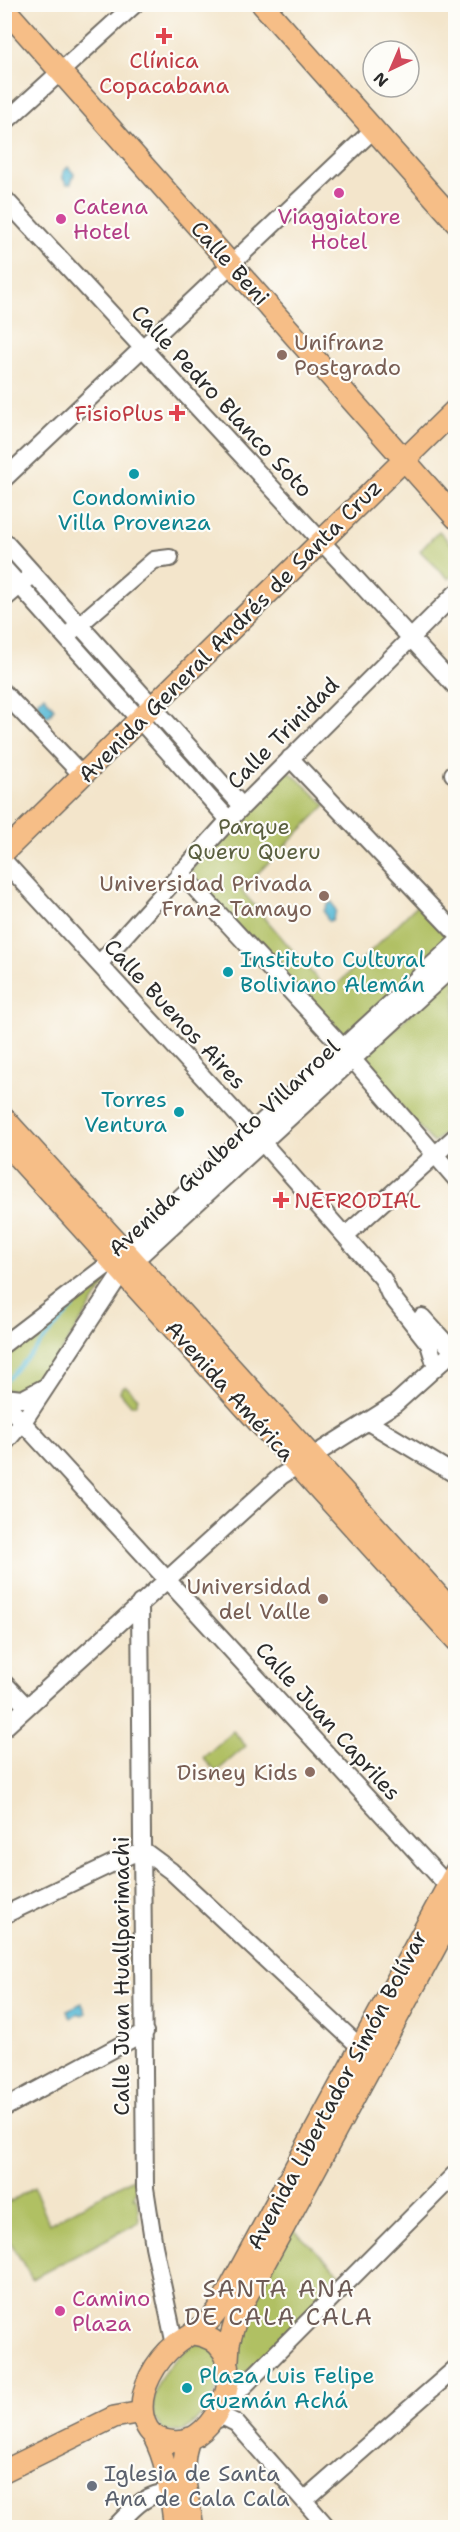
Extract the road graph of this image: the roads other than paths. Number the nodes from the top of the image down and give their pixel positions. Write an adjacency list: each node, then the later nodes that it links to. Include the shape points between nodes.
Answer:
1 (135, 4): 4 (street)
2 (262, 4): 6 (main road)
3 (4, 8): 4 (main road, Calle Beni)
4 (61, 72): 5 (street); 9 (main road, Calle Beni)
5 (4, 123)
6 (373, 130): 8 (main road); 9 (street)
7 (4, 198): 10 (street, Calle Pedro Blanco Soto)
8 (456, 222)
9 (231, 264): 10 (street); 12 (main road, Calle Beni)
10 (142, 349): 13 (street); 16 (street, Calle Pedro Blanco Soto)
11 (456, 409): 12 (main road, Avenida General Andrés de Santa Cruz)
12 (404, 459): 14 (main road, Calle Beni); 16 (main road, Avenida General Andrés de Santa Cruz)
13 (4, 479)
14 (456, 518)
15 (4, 541): 19 (street)
16 (321, 542): 25 (street, Calle Pedro Blanco Soto); 28 (main road, Avenida General Andrés de Santa Cruz)
17 (170, 558): 23 (street, via 154,560)
18 (4, 567): 20 (street)
19 (33, 574): 20 (street); 23 (street)
20 (20, 586): 22 (street); 24 (street)
21 (456, 593): 25 (street, Calle Trinidad)
22 (4, 599)
23 (79, 625): 24 (street); 28 (street)
24 (66, 637): 28 (street)
25 (410, 639): 26 (street, Calle Pedro Blanco Soto); 29 (street, Calle Trinidad)
26 (456, 687)
27 (4, 693): 30 (street)
28 (145, 713): 30 (main road, Avenida General Andrés de Santa Cruz); 31 (street); 32 (street)
29 (290, 758): 31 (street, Calle Trinidad); 36 (street)
30 (83, 776): 33 (main road, Avenida General Andrés de Santa Cruz)
31 (242, 806): 32 (street, Calle Trinidad)
32 (229, 820): 35 (street, Calle Trinidad)
33 (4, 852)
34 (4, 861): 38 (street, Calle Buenos Aires)
35 (180, 872): 38 (street, Calle Trinidad); 40 (street)
36 (456, 933)
37 (456, 943): 40 (street, Avenida Gualberto Villarroel)
38 (99, 964): 43 (street, Calle Buenos Aires)
39 (456, 964): 40 (street, Avenida Gualberto Villarroel)
40 (346, 1055): 43 (street, Avenida Gualberto Villarroel); 45 (street)
41 (4, 1118): 48 (main road, Avenida América)
42 (456, 1136): 45 (street)
43 (258, 1137): 47 (street, Calle Buenos Aires); 48 (street, Avenida Gualberto Villarroel)
44 (4, 1142): 48 (main road, Avenida América)
45 (434, 1155): 46 (street); 47 (street)
46 (456, 1179)
47 (345, 1236): 49 (street, Calle Buenos Aires)
48 (123, 1261): 50 (street, Avenida Gualberto Villarroel); 53 (street, Avenida Gualberto Villarroel); 59 (main road, Avenida América)
49 (383, 1279): 51 (street, Calle Buenos Aires, via 393,1283); 52 (street, Calle Buenos Aires, via 388,1293 429,1344)
50 (4, 1344)
51 (454, 1350): 52 (street)
52 (436, 1367): 57 (street)
53 (47, 1385): 54 (street, via 22,1399); 56 (street, Avenida Gualberto Villarroel)
54 (4, 1397)
55 (4, 1402): 56 (street, Calle Juan Capriles)
56 (23, 1422): 58 (street, Avenida Gualberto Villarroel); 61 (street, Calle Juan Capriles)
57 (368, 1422): 59 (street); 60 (street)
58 (4, 1444)
59 (305, 1461): 61 (street, via 281,1476); 63 (main road, Avenida América); 64 (main road, Avenida América)
60 (456, 1475)
61 (167, 1578): 62 (street); 69 (street, Calle Juan Capriles)
62 (140, 1603): 66 (street); 68 (street, Calle Juan Huallparimachi)
63 (456, 1615)
64 (456, 1640)
65 (4, 1683): 66 (street)
66 (27, 1707): 67 (street)
67 (4, 1728)
68 (144, 1851): 71 (street); 72 (street, Calle Juan Huallparimachi); 73 (street, via 171,1871)
69 (451, 1878): 73 (main road, Avenida Libertador Simón Bolívar)
70 (456, 1909): 78 (main road, Avenida Libertador Simón Bolívar, via 238,2312)
71 (4, 1915)
72 (145, 2032): 74 (street); 77 (street, Calle Juan Huallparimachi, via 145,2188)
73 (360, 2047): 76 (main road, Avenida Libertador Simón Bolívar, via 218,2310)
74 (4, 2108)
75 (456, 2173): 81 (street)
76 (194, 2334): 77 (main road); 78 (main road, via 214,2341)
77 (175, 2345): 80 (main road, via 147,2383)
78 (228, 2359): 81 (main road, via 228,2384)
79 (456, 2368): 86 (street)
80 (142, 2412): 82 (main road); 84 (main road, via 114,2417)
81 (211, 2420): 83 (main road); 86 (street, via 224,2417 236,2423)
82 (153, 2435): 83 (main road, via 172,2442); 85 (main road, via 163,2454)
83 (190, 2438): 89 (main road, via 185,2472)
84 (4, 2471)
85 (170, 2492): 87 (street, via 143,2498); 88 (main road)
86 (305, 2500): 90 (street)
87 (114, 2528)
88 (176, 2528)
89 (193, 2528)
90 (328, 2528)

